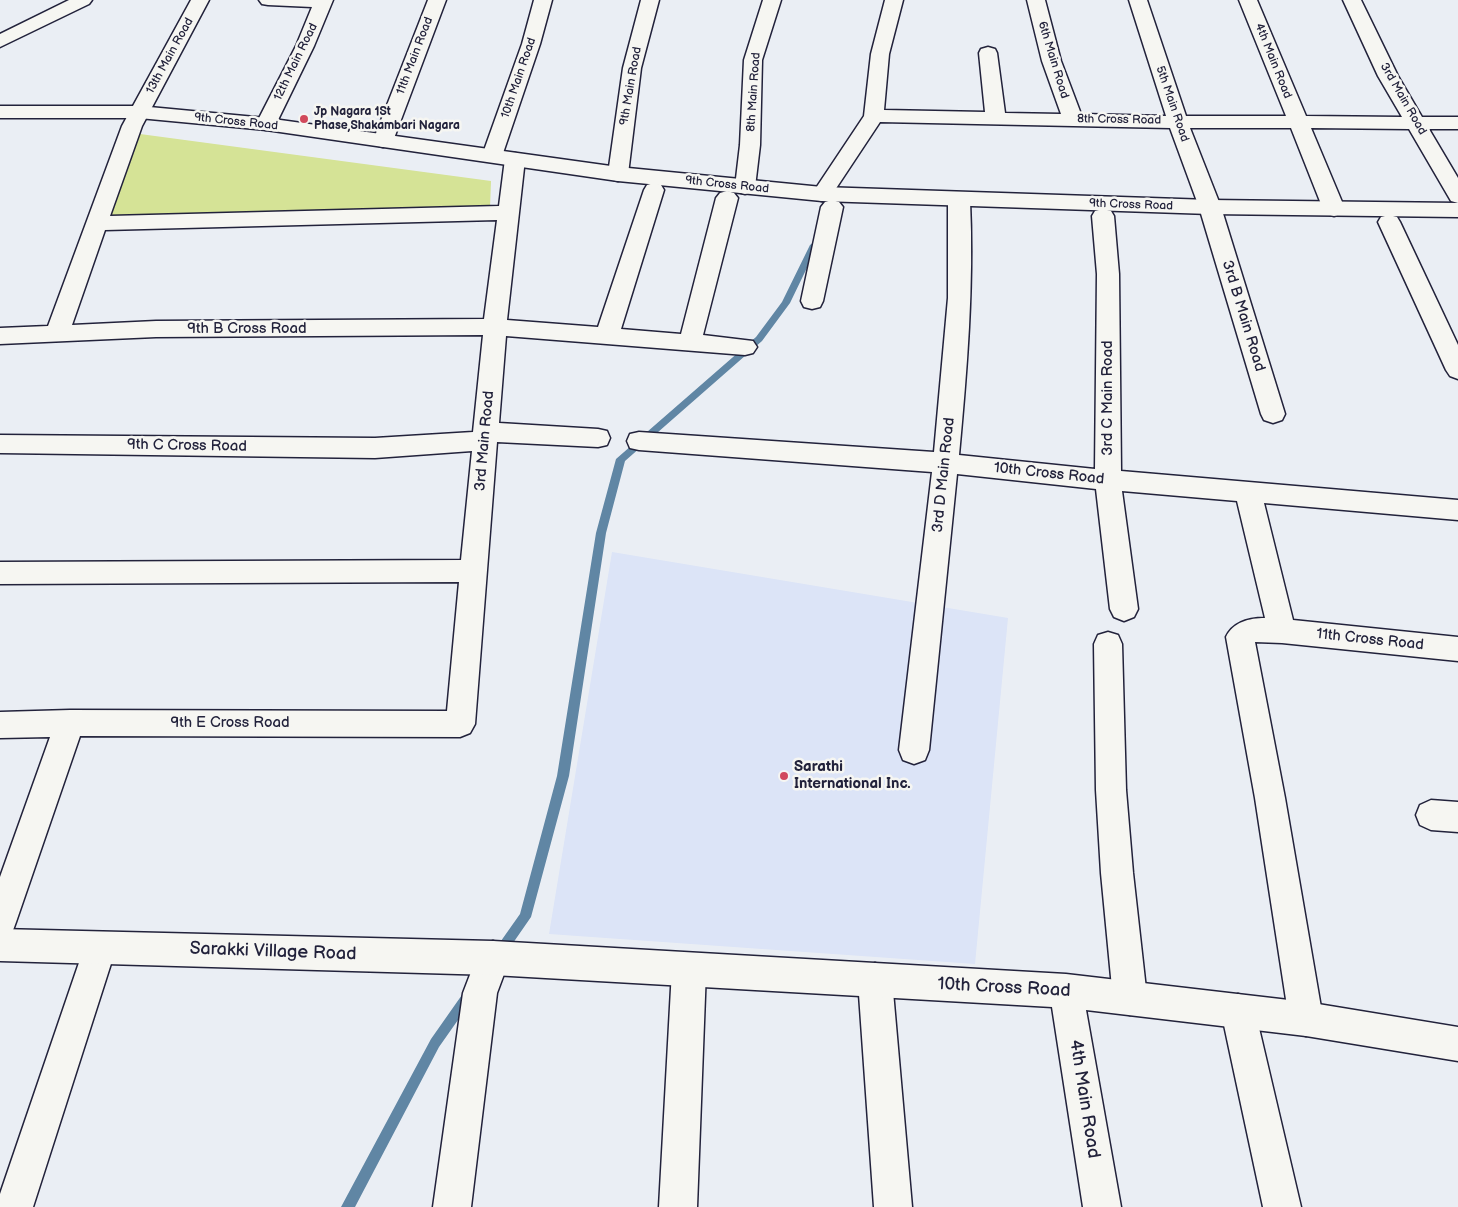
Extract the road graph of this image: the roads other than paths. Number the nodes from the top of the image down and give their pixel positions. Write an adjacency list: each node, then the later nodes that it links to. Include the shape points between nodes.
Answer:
1 (83, 0): 14 (street)
2 (200, 0): 19 (street, 13th Main Road)
3 (268, 0): 13 (street)
4 (437, 0): 27 (street, 11th Main Road)
5 (543, 0): 28 (street, 10th Main Road)
6 (650, 0): 29 (street, 9th Main Road, via 632,68)
7 (772, 0): 31 (street, 8th Main Road, via 753,60 750,145)
8 (894, 0): 17 (street, via 880,54)
9 (1036, 0): 20 (street, 6th Main Road, via 1056,78)
10 (1138, 0): 21 (street, 5th Main Road)
11 (1248, 0): 22 (street, 4th Main Road)
12 (1352, 0): 23 (street, 3rd Main Road, via 1388,76)
13 (323, 1): 26 (street, 12th Main Road, via 305,46)
14 (0, 41)
15 (988, 53): 18 (street)
16 (0, 112): 19 (street, 9th Cross Road)
17 (874, 116): 18 (street, 8th Cross Road); 33 (street)
18 (996, 118): 20 (street, 8th Cross Road)
19 (136, 119): 25 (street, 9th Cross Road); 26 (street, 9th Cross Road); 28 (street, 9th Cross Road, via 259,137); 41 (street, 13th Main Road)
20 (1073, 120): 21 (street, 8th Cross Road)
21 (1178, 122): 22 (street, 8th Cross Road); 38 (street, 5th Main Road)
22 (1298, 123): 23 (street, 8th Cross Road); 35 (street, 4th Main Road)
23 (1417, 123): 24 (street, 8th Cross Road); 32 (street, 3rd Main Road)
24 (1458, 123)
25 (0, 124)
26 (266, 124): 27 (street, 9th Cross Road)
27 (383, 141): 28 (street, 9th Cross Road)
28 (507, 163): 29 (street, 9th Cross Road); 30 (street, 9th Cross Road); 37 (street, 3rd Main Road)
29 (618, 174): 31 (street, 9th Cross Road)
30 (654, 190): 31 (street, 9th Cross Road); 47 (street)
31 (736, 192): 33 (street, 9th Cross Road); 48 (street, 8th Main Road)
32 (1458, 196)
33 (827, 201): 34 (street, 9th Cross Road); 43 (street)
34 (959, 206): 38 (street, 9th Cross Road); 39 (street, 9th Cross Road); 56 (street, 3rd D Main Road, via 957,324)
35 (1334, 208): 36 (street, 9th Cross Road); 38 (street, 9th Cross Road)
36 (1458, 210)
37 (509, 213): 41 (street); 44 (street, 3rd Main Road)
38 (1211, 213): 39 (street, 9th Cross Road); 40 (street, 9th Cross Road); 51 (street, 3rd B Main Road)
39 (1103, 216): 57 (street, 3rd C Main Road, via 1108,274)
40 (1388, 222): 42 (street, 9th Cross Road); 50 (street)
41 (98, 223): 45 (street, 13th Main Road)
42 (1458, 224)
43 (812, 301)
44 (495, 327): 45 (street, 9th B Cross Road, via 156,329); 47 (street, 9th B Cross Road); 52 (street, 3rd Main Road)
45 (57, 334): 46 (street, 9th B Cross Road)
46 (0, 336)
47 (607, 336): 48 (street, 9th B Cross Road)
48 (690, 342): 49 (street, 9th B Cross Road)
49 (745, 347)
50 (1458, 370)
51 (1273, 414)
52 (486, 437): 53 (street, 9th C Cross Road); 55 (street, 9th C Cross Road, via 375,448); 60 (street, 3rd Main Road)
53 (598, 438)
54 (639, 441): 56 (street, 10th Cross Road)
55 (0, 444)
56 (946, 463): 57 (street, 10th Cross Road); 69 (street, 3rd D Main Road)
57 (1108, 480): 58 (street, 10th Cross Road); 62 (street, 3rd C Main Road)
58 (1248, 492): 59 (street, 10th Cross Road); 63 (street)
59 (1458, 510)
60 (474, 571): 61 (street); 67 (street, 3rd Main Road)
61 (0, 573)
62 (1124, 609)
63 (1282, 631): 65 (street, 11th Cross Road); 80 (street, 11th Cross Road, via 1250,630 1240,637)
64 (1108, 644): 78 (street, via 1111,790)
65 (1458, 649)
66 (70, 723): 67 (street, 9th E Cross Road); 68 (street, 9th E Cross Road); 70 (street)
67 (460, 724)
68 (0, 725)
69 (914, 750)
70 (0, 922)
71 (0, 945): 72 (street, Sarakki Village Road)
72 (100, 948): 73 (street, Sarakki Village Road); 82 (street)
73 (493, 958): 74 (street, Sarakki Village Road); 83 (street, via 480,993)
74 (546, 962): 75 (street, 10th Cross Road)
75 (689, 970): 76 (street, 10th Cross Road); 84 (street)
76 (875, 980): 77 (street, 10th Cross Road); 85 (street)
77 (1066, 991): 78 (street, 10th Cross Road); 86 (street, 4th Main Road)
78 (1130, 998): 79 (street, 10th Cross Road)
79 (1238, 1011): 80 (street, 10th Cross Road); 87 (street)
80 (1306, 1019): 81 (street, 10th Cross Road)
81 (1458, 1044)
82 (14, 1207)
83 (452, 1207)
84 (678, 1207)
85 (893, 1207)
86 (1102, 1207)
87 (1282, 1207)

